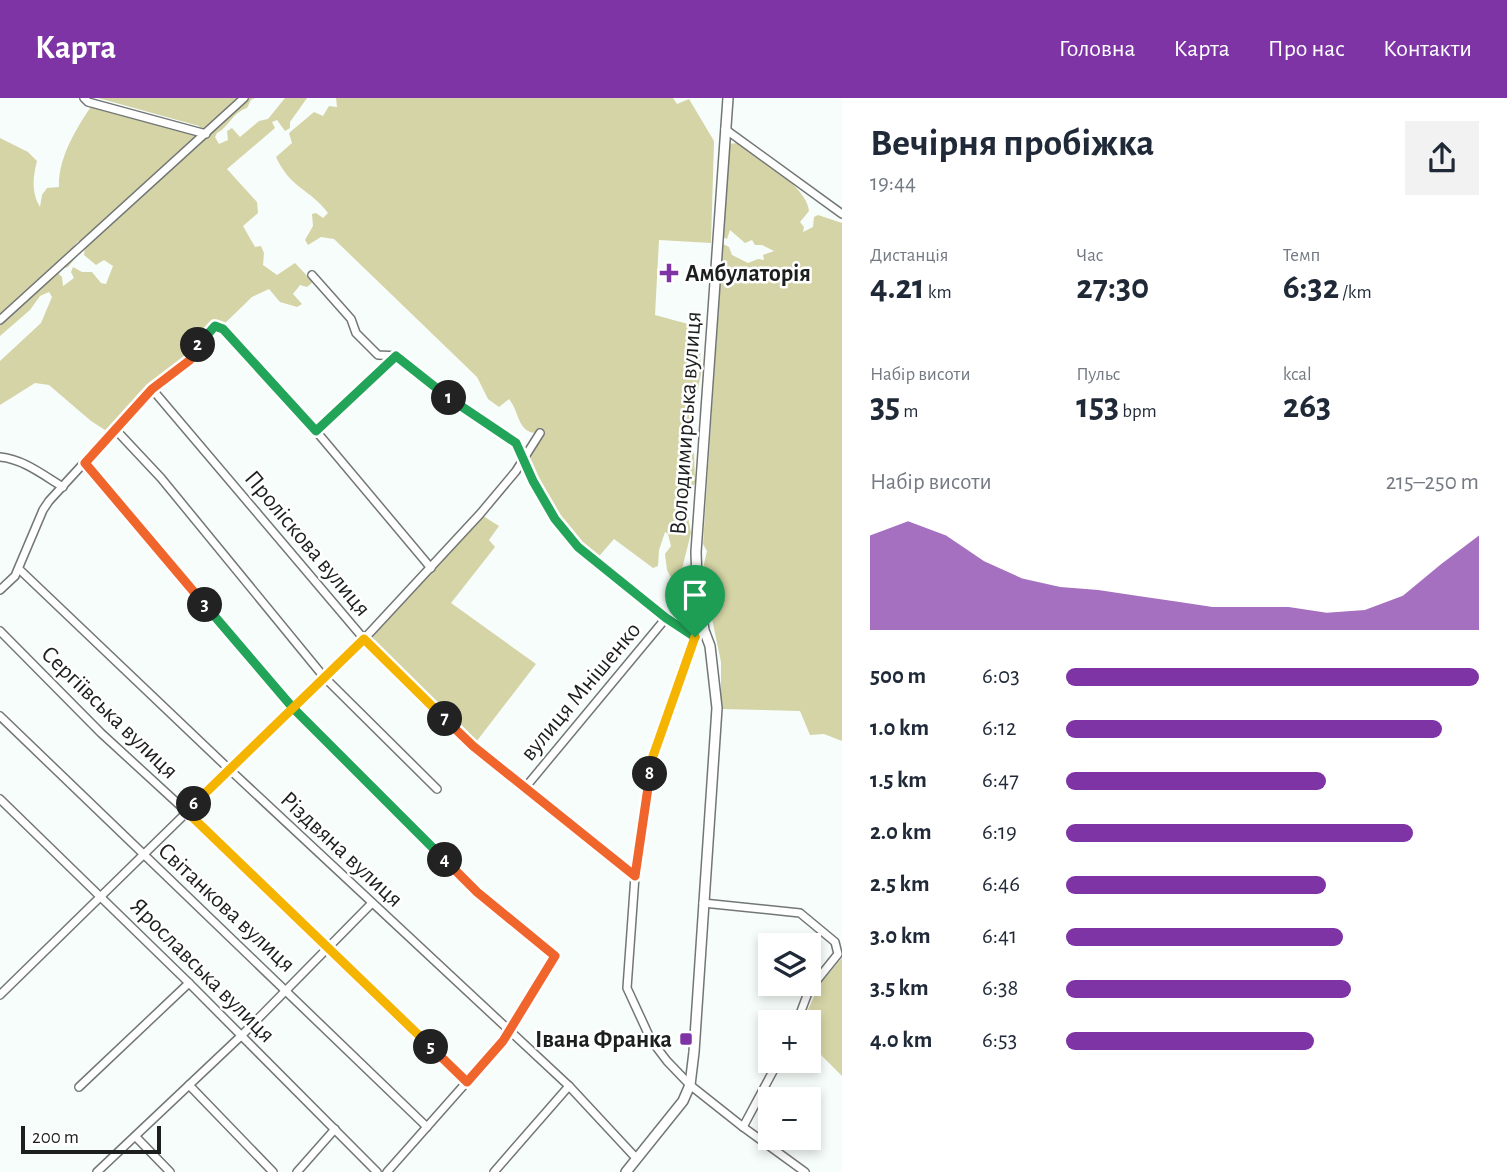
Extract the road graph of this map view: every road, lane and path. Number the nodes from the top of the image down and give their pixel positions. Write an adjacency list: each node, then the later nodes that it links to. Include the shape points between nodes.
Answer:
1 (244, 98): 5 (street)
2 (728, 98): 4 (main road, Володимирська вулиця)
3 (87, 99): 5 (street)
4 (724, 129): 6 (street); 22 (main road, Володимирська вулиця, via 696,552)
5 (206, 134): 8 (street)
6 (842, 214)
7 (312, 275): 9 (street, via 378,355)
8 (0, 320)
9 (396, 356): 12 (street); 15 (street, via 445,396 516,443)
10 (152, 389): 11 (street); 12 (street, via 190,360 215,326 223,329); 25 (street, Проліскова вулиця)
11 (116, 429): 16 (street); 26 (street)
12 (316, 431): 18 (street)
13 (540, 433): 15 (street)
14 (0, 457): 17 (street, via 27,465)
15 (523, 462): 18 (street); 21 (street, via 565,533 594,562)
16 (85, 463): 17 (street); 27 (street)
17 (62, 487): 19 (street, via 43,510)
18 (431, 568): 25 (street)
19 (19, 569): 20 (street); 29 (street, Різдвяна вулиця)
20 (0, 590)
21 (666, 618): 24 (street); 31 (street, вулиця Мнішенко)
22 (704, 630): 24 (street); 38 (main road, Володимирська вулиця, via 716,708)
23 (0, 631): 33 (street, Сергіївська вулиця)
24 (695, 637): 35 (street, via 652,759)
25 (364, 639): 26 (street); 31 (street, Проліскова вулиця, via 473,746)
26 (324, 677): 27 (street); 30 (street)
27 (293, 708): 29 (street); 45 (street, via 477,892 554,953)
28 (0, 716): 34 (street, Світанкова вулиця)
29 (229, 769): 33 (street); 37 (street, Різдвяна вулиця)
30 (437, 789)
31 (524, 789): 35 (street, Проліскова вулиця)
32 (0, 799): 36 (street, Ярославська вулиця)
33 (186, 811): 34 (street); 39 (street, Сергіївська вулиця)
34 (143, 854): 36 (street); 42 (street, Світанкова вулиця)
35 (635, 876): 49 (street, via 627,988 658,1051)
36 (101, 897): 41 (street, Ярославська вулиця); 43 (street)
37 (372, 903): 39 (street); 45 (street, Різдвяна вулиця)
38 (704, 904): 40 (street, via 800,913 835,942); 49 (main road, Володимирська вулиця)
39 (328, 948): 42 (street); 48 (street, Сергіївська вулиця)
40 (840, 952): 44 (street, via 809,990)
41 (189, 983): 46 (street, Ярославська вулиця); 52 (street)
42 (287, 990): 46 (street); 53 (street, Світанкова вулиця)
43 (0, 995)
44 (802, 1010)
45 (508, 1030): 48 (street); 51 (street, Різдвяна вулиця)
46 (242, 1035): 50 (street); 55 (street, Ярославська вулиця)
47 (772, 1073): 54 (street)
48 (467, 1082): 53 (street)
49 (690, 1084): 54 (street); 57 (main road, via 682,1101)
50 (189, 1085): 56 (street); 61 (street)
51 (569, 1086): 57 (street, Різдвяна вулиця); 65 (street)
52 (79, 1087)
53 (427, 1127): 64 (street)
54 (743, 1127): 58 (street)
55 (335, 1129): 62 (street); 63 (street, Ярославська вулиця)
56 (136, 1137): 59 (street); 60 (street)
57 (636, 1158): 66 (main road)
58 (791, 1163): 67 (street); 68 (street)
59 (97, 1172)
60 (170, 1172)
61 (273, 1172)
62 (297, 1172)
63 (377, 1172)
64 (387, 1172)
65 (494, 1172)
66 (626, 1172)
67 (789, 1172)
68 (805, 1172)

